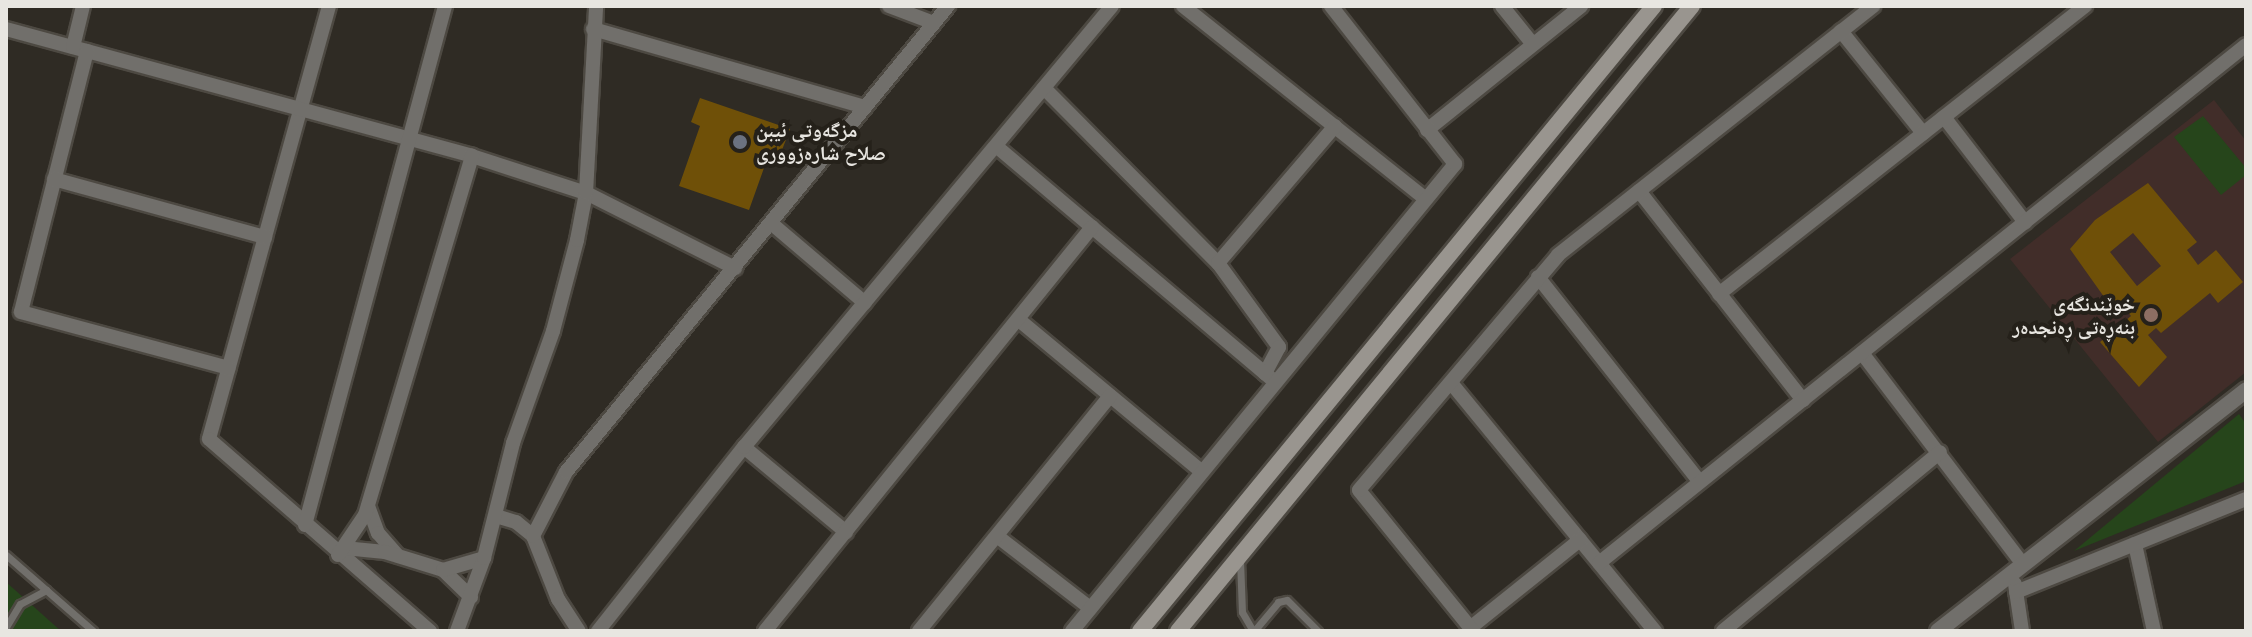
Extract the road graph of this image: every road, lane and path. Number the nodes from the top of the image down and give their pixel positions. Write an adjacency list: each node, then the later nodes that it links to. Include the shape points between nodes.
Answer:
1 (83, 6): 22 (street)
2 (329, 6): 25 (street)
3 (445, 6): 30 (street)
4 (596, 6): 18 (street)
5 (889, 6): 16 (street)
6 (948, 6): 16 (street)
7 (1112, 6): 23 (street)
8 (1183, 6): 27 (street)
9 (1331, 6): 28 (street)
10 (1502, 6): 20 (street)
11 (1581, 6): 20 (street)
12 (1654, 6): 89 (main road)
13 (1692, 6): 70 (main road)
14 (1873, 6): 19 (street)
15 (2085, 6): 26 (street)
16 (934, 23): 24 (street)
17 (6, 29): 22 (street)
18 (593, 29): 24 (street); 35 (street)
19 (1841, 31): 29 (street); 34 (street)
20 (1532, 43): 28 (street)
21 (2246, 45): 37 (street)
22 (80, 49): 25 (street); 33 (street)
23 (1044, 88): 31 (street); 41 (street)
24 (865, 107): 38 (street)
25 (300, 109): 30 (street); 40 (street)
26 (1944, 117): 29 (street); 37 (street)
27 (1335, 126): 36 (street); 41 (street)
28 (1427, 130): 36 (street, via 1455,164)
29 (1923, 133): 44 (street)
30 (410, 138): 32 (street); 61 (street)
31 (996, 146): 39 (street); 45 (street)
32 (472, 156): 35 (street); 59 (street)
33 (54, 179): 40 (street); 48 (street, via 21,312)
34 (1639, 191): 43 (street); 44 (street)
35 (586, 193): 42 (street); 60 (street, via 567,286 513,443)
36 (1426, 199): 49 (street)
37 (2025, 222): 47 (street)
38 (771, 223): 42 (street); 45 (street)
39 (1092, 227): 46 (street); 49 (street)
40 (265, 237): 48 (street)
41 (1218, 263): 49 (street, via 1279,347)
42 (735, 268): 63 (street, via 560,480)
43 (1538, 277): 50 (street); 57 (street)
44 (1719, 294): 53 (street)
45 (865, 303): 54 (street)
46 (1019, 320): 51 (street); 62 (street)
47 (1862, 353): 53 (street); 55 (street)
48 (229, 368): 61 (street, via 209,439)
49 (1271, 378): 56 (street)
50 (1452, 384): 65 (street); 80 (street, via 1359,490)
51 (1110, 396): 56 (street); 64 (street)
52 (2243, 399): 73 (street)
53 (1803, 400): 57 (street)
54 (744, 447): 62 (street); 85 (street)
55 (1940, 452): 73 (street); 94 (street)
56 (1201, 471): 78 (street)
57 (1700, 482): 72 (street)
58 (2246, 499): 66 (street)
59 (368, 505): 67 (street); 69 (street, via 378,533)
60 (496, 516): 63 (street, via 516,522); 71 (street)
61 (305, 525): 67 (street)
62 (846, 532): 86 (street)
63 (533, 536): 84 (street, via 558,599)
64 (997, 536): 78 (street); 87 (street)
65 (1580, 540): 72 (street); 80 (street)
66 (2135, 544): 76 (street); 97 (street)
67 (341, 552): 69 (street); 82 (street)
68 (6, 555): 75 (lane)
69 (398, 556): 74 (street)
70 (1240, 556): 90 (main road); 91 (lane, via 1242,612)
71 (484, 558): 74 (street); 77 (street)
72 (1599, 563): 93 (street)
73 (2018, 569): 76 (street); 95 (street)
74 (443, 570): 77 (street)
75 (46, 590): 79 (lane, via 20,604); 81 (lane)
76 (2016, 592): 96 (street)
77 (471, 597): 83 (street)
78 (1090, 608): 88 (street)
79 (6, 627)
80 (1472, 629)
81 (93, 631)
82 (430, 631)
83 (457, 631)
84 (579, 631)
85 (598, 631)
86 (765, 631)
87 (919, 631)
88 (1072, 631)
89 (1140, 631)
90 (1178, 631)
91 (1254, 631): 92 (lane, via 1278,602 1287,600)
92 (1318, 631)
93 (1655, 631)
94 (1723, 631)
95 (1938, 631)
96 (2022, 631)
97 (2154, 631)

